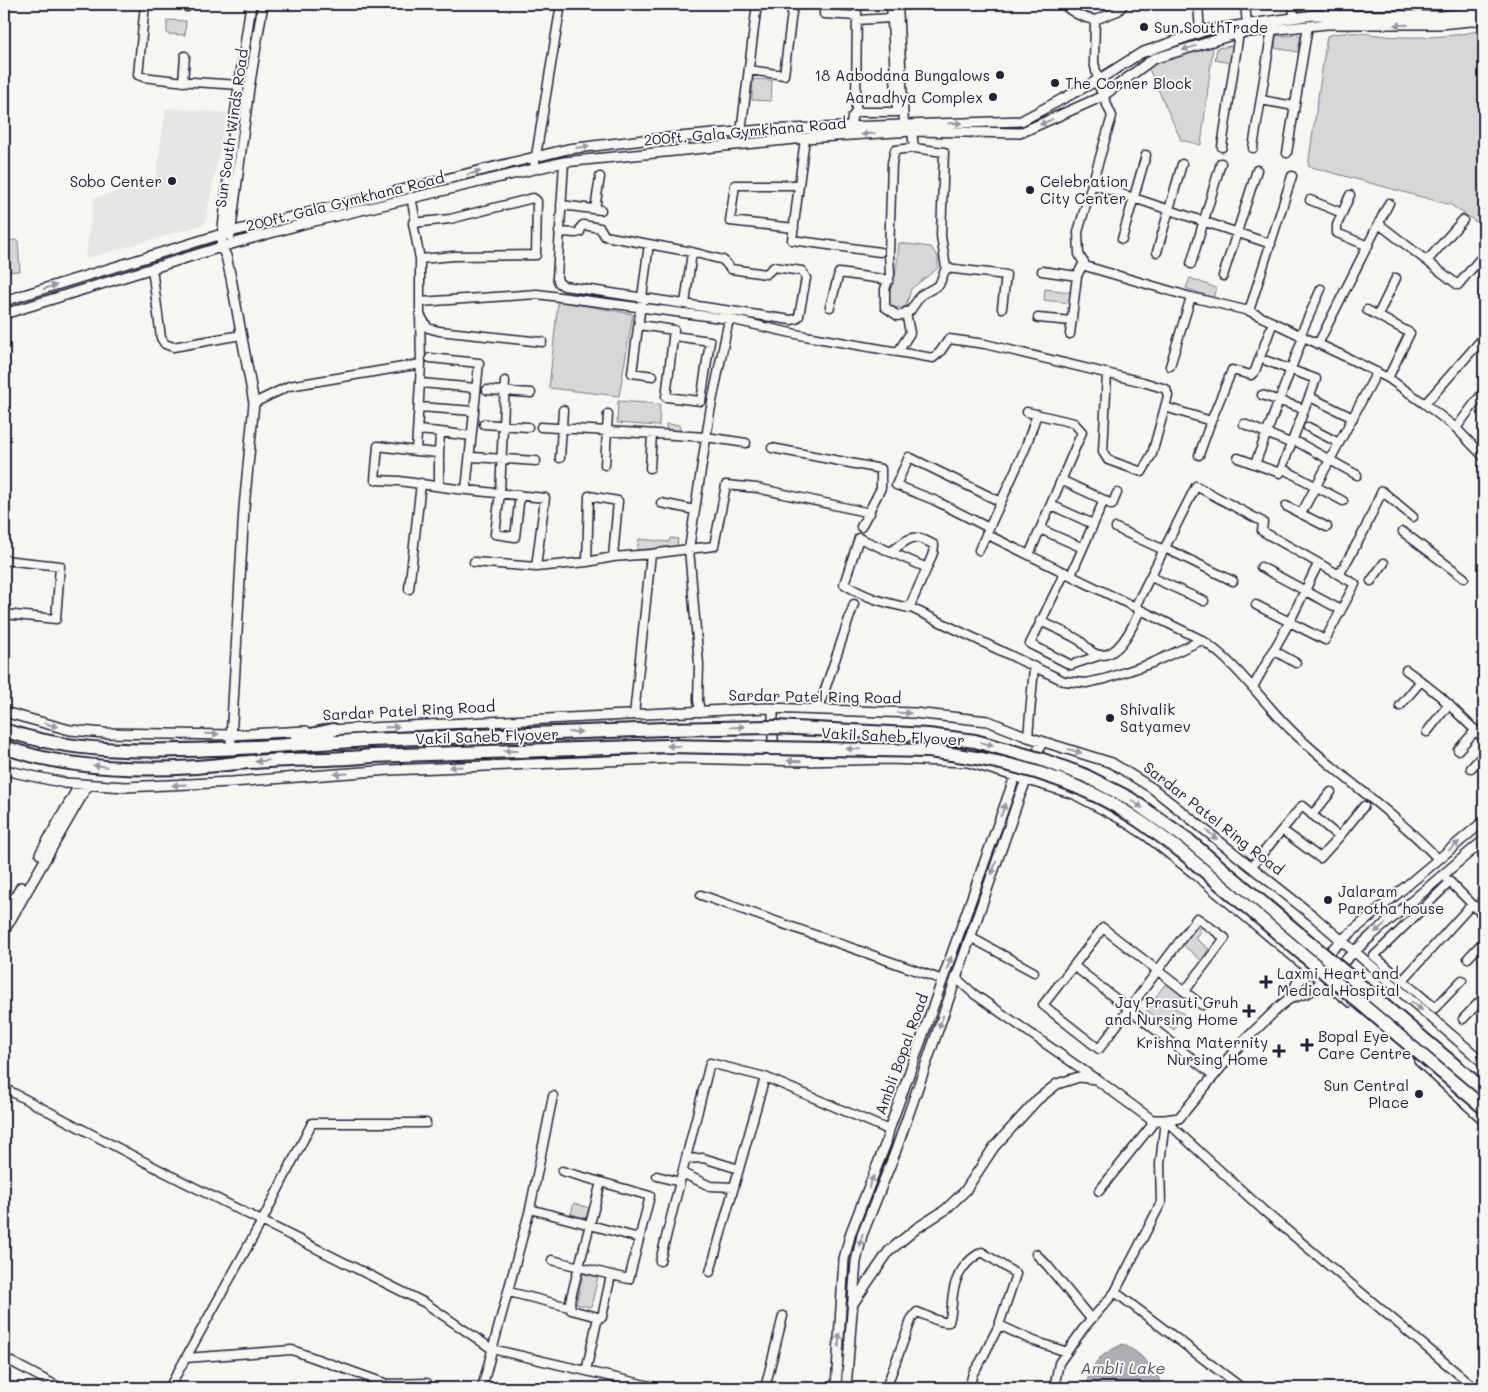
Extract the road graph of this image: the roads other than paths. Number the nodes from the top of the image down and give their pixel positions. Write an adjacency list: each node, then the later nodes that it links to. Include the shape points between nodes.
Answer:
1 (145, 4): 33 (street, via 138,75)
2 (251, 4): 34 (street)
3 (263, 4): 74 (street, Sun South Winds Road)
4 (561, 4): 49 (street)
5 (757, 4): 31 (street)
6 (793, 4): 31 (street, via 784,75)
7 (824, 4): 21 (street, via 824,14)
8 (857, 4): 21 (street)
9 (891, 4): 22 (street)
10 (898, 4): 39 (street)
11 (1063, 4): 24 (street, via 1074,13)
12 (1124, 4): 24 (street, via 1118,11)
13 (1198, 4): 28 (street)
14 (1246, 4): 25 (street)
15 (1294, 4): 20 (street)
16 (1328, 4): 19 (street)
17 (1484, 11): 18 (street)
18 (1471, 13): 19 (street, via 1440,16); 23 (street, 200ft. Gala Gymkhana Road); 26 (street, 200ft. Gala Gymkhana Road, one-way to 26, via 1440,24)
19 (1329, 15): 20 (street)
20 (1294, 17): 25 (street)
21 (857, 18): 22 (street); 38 (street)
22 (892, 18): 38 (street, via 897,112)
23 (1484, 18)
24 (1095, 20): 32 (street, via 1094,62)
25 (1247, 24): 28 (street)
26 (1308, 26): 27 (street, 200ft. Gala Gymkhana Road); 37 (street)
27 (1272, 29): 29 (street, 200ft. Gala Gymkhana Road); 36 (street)
28 (1200, 32): 32 (street, via 1141,53)
29 (1239, 34): 35 (street, 200ft. Gala Gymkhana Road, one-way to 35, via 1153,59); 44 (street)
30 (185, 56): 33 (street)
31 (749, 70): 42 (street)
32 (1098, 80): 35 (street); 39 (street, one-way to 32, via 1021,121)
33 (183, 82): 34 (street)
34 (240, 85): 74 (street)
35 (1103, 96): 41 (street, 200ft. Gala Gymkhana Road, one-way to 41, via 1020,133); 57 (street, via 1112,116)
36 (1261, 100): 37 (street); 46 (street)
37 (1294, 106): 47 (street)
38 (856, 112): 40 (street)
39 (904, 124): 40 (street)
40 (851, 126): 42 (street)
41 (912, 131): 43 (street, 200ft. Gala Gymkhana Road, one-way to 43); 45 (street)
42 (741, 132): 49 (street, one-way to 42, via 578,148)
43 (805, 138): 50 (street, 200ft. Gala Gymkhana Road); 58 (street)
44 (1222, 147)
45 (914, 148): 89 (street, via 944,152 941,236); 94 (street, via 895,150 892,163)
46 (1253, 148)
47 (1287, 153)
48 (1146, 155): 61 (street)
49 (536, 158): 53 (street); 74 (street, one-way to 49)
50 (564, 162): 53 (street, 200ft. Gala Gymkhana Road); 64 (street)
51 (1221, 163): 68 (street)
52 (1182, 164): 65 (street)
53 (534, 168): 60 (street, 200ft. Gala Gymkhana Road)
54 (1256, 170): 73 (street)
55 (1292, 176): 77 (street)
56 (600, 177): 64 (street, via 598,209)
57 (1092, 184): 61 (street); 86 (street, via 1078,232 1079,254)
58 (799, 185): 71 (street); 71 (street, via 735,185 730,221)
59 (1350, 195): 66 (street)
60 (411, 197): 69 (street); 78 (street, 200ft. Gala Gymkhana Road)
61 (1134, 198): 65 (street); 75 (street)
62 (1310, 200): 66 (street)
63 (1390, 203): 70 (street)
64 (561, 205): 72 (street)
65 (1169, 210): 68 (street); 82 (street)
66 (1342, 213): 79 (street, via 1337,233)
67 (1463, 220): 85 (street)
68 (1204, 222): 73 (street); 87 (street)
69 (413, 223): 84 (street); 84 (street, via 450,219 533,198 537,201 536,256)
70 (1379, 224): 79 (street); 85 (street)
71 (794, 228): 81 (street, via 792,240)
72 (559, 232): 76 (street, via 580,232 584,225 600,228 605,236); 96 (street, via 559,283)
73 (1237, 232): 77 (street); 92 (street)
74 (227, 233): 78 (street, Sun South Winds Road); 98 (street, one-way to 74)
75 (1122, 239)
76 (649, 244): 80 (street); 96 (street)
77 (1271, 244): 105 (street)
78 (225, 245): 88 (street, 200ft. Gala Gymkhana Road); 116 (street, Sun South Winds Road)
79 (1368, 246): 121 (street)
80 (692, 252): 100 (street); 100 (street, via 723,260 731,269 766,274 774,266 802,271 806,278 796,319)
81 (880, 252)
82 (1157, 252)
83 (1484, 254): 85 (street, via 1458,285)
84 (420, 259): 99 (street)
85 (1427, 261)
86 (1084, 262): 91 (street); 97 (street, via 1086,266)
87 (1191, 264)
88 (152, 268): 107 (street, 200ft. Gala Gymkhana Road); 116 (street, via 161,338 165,344 173,347)
89 (946, 268): 103 (street, via 1006,275); 106 (street, via 939,285 921,295)
90 (1042, 271): 91 (street)
91 (1077, 276): 112 (street)
92 (1223, 276)
93 (1396, 278): 109 (street)
94 (889, 280): 101 (street, via 839,273); 106 (street, via 884,307 898,316)
95 (1321, 289): 118 (street)
96 (642, 297): 100 (street); 102 (street)
97 (1191, 297): 105 (street); 126 (street)
98 (4, 301)
99 (420, 302): 102 (street, via 537,294); 108 (street)
100 (684, 304)
101 (830, 307)
102 (641, 308): 111 (street); 114 (street)
103 (1002, 308)
104 (1367, 310): 109 (street)
105 (1250, 311): 113 (street)
106 (906, 312): 122 (street, via 910,333)
107 (4, 314)
108 (420, 314): 120 (street, via 428,328); 125 (street)
109 (1378, 315): 131 (street, via 1410,333)
110 (1038, 318): 112 (street)
111 (729, 320): 122 (street); 168 (street)
112 (1072, 321): 115 (street)
113 (1273, 322): 118 (street); 153 (street, via 1255,371 1251,375 1232,370)
114 (639, 325): 117 (street, via 674,330); 130 (street, via 632,373)
115 (1070, 334)
116 (241, 335): 142 (street)
117 (674, 336): 117 (street, via 666,397 700,401 710,341)
118 (1302, 336): 121 (street); 127 (street)
119 (1484, 337): 143 (street)
120 (542, 342)
121 (1318, 344): 128 (street)
122 (898, 352): 129 (street, via 932,358 949,339 985,344)
123 (430, 358): 134 (street, via 479,363)
124 (1267, 361): 127 (street)
125 (421, 364): 133 (street); 142 (street, via 289,386)
126 (1170, 366)
127 (1291, 370): 141 (street); 146 (street, via 1316,379)
128 (1377, 372): 131 (street); 152 (street)
129 (1106, 373): 145 (street, via 1166,389); 145 (street, via 1103,452 1108,460 1142,472 1152,454)
130 (653, 376)
131 (1388, 378): 143 (street)
132 (505, 381): 136 (street)
133 (420, 383): 134 (street); 144 (street)
134 (476, 388): 148 (street)
135 (488, 390): 136 (street)
136 (505, 391): 138 (street); 156 (street)
137 (1484, 391): 161 (street)
138 (531, 394)
139 (1262, 395): 141 (street)
140 (1314, 399): 152 (street)
141 (1279, 401): 146 (street); 166 (street)
142 (254, 403): 266 (street, via 244,508)
143 (1425, 404): 161 (street)
144 (419, 407): 148 (street); 162 (street)
145 (1166, 407): 153 (street)
146 (1304, 409): 170 (street)
147 (563, 410): 160 (street)
148 (474, 411): 167 (street)
149 (1027, 412): 151 (street)
150 (608, 414): 163 (street)
151 (1037, 414): 189 (street, via 1074,424 1082,432); 199 (street, via 1026,449)
152 (1353, 418): 172 (street)
153 (1211, 422): 176 (street)
154 (484, 424): 156 (street)
155 (1244, 424): 166 (street)
156 (503, 425): 157 (street); 179 (street)
157 (528, 427)
158 (541, 427): 160 (street)
159 (1308, 427): 172 (street)
160 (562, 428): 163 (street); 180 (street)
161 (1456, 428): 178 (street)
162 (418, 430): 164 (street); 174 (street)
163 (606, 431): 165 (street); 185 (street)
164 (440, 432): 167 (street); 175 (street)
165 (652, 434): 168 (street); 186 (street)
166 (1267, 434): 170 (street); 184 (street)
167 (471, 436): 193 (street)
168 (706, 437): 169 (street); 203 (street)
169 (746, 443)
170 (1290, 443): 184 (street, via 1280,473)
171 (1299, 443): 182 (street)
172 (1339, 443): 182 (street)
173 (772, 448): 204 (street, via 881,470 881,488)
174 (416, 451): 175 (street); 190 (street, via 378,446 376,480)
175 (439, 453): 191 (street)
176 (1199, 455)
177 (473, 456): 179 (street)
178 (1484, 457)
179 (501, 458): 183 (street); 194 (street)
180 (560, 458)
181 (1238, 458): 184 (street)
182 (1330, 460): 188 (street); 192 (street)
183 (536, 461)
184 (1255, 464)
185 (605, 465)
186 (650, 468)
187 (1287, 471): 192 (street)
188 (1357, 475)
189 (1062, 480): 197 (street); 201 (street)
190 (421, 484): 191 (street); 236 (street)
191 (439, 486): 193 (street)
192 (1316, 486): 198 (street); 205 (street)
193 (466, 490): 194 (street)
194 (500, 493): 196 (street); 196 (street, via 495,534 515,537)
195 (1117, 493): 197 (street, via 1112,505)
196 (520, 495): 227 (street, via 545,498)
197 (1104, 500): 207 (street)
198 (1342, 501)
199 (1001, 502): 212 (street); 212 (street, via 909,457 896,485 934,500)
200 (661, 504): 203 (street)
201 (1051, 505): 207 (street); 211 (street)
202 (1286, 506): 205 (street)
203 (695, 510): 215 (street)
204 (870, 513): 209 (street); 215 (street, via 757,488 726,485 714,546)
205 (1301, 514): 208 (street)
206 (1413, 517): 232 (street, via 1382,491)
207 (1093, 524): 214 (street)
208 (1327, 527)
209 (861, 528)
210 (1116, 528): 216 (street)
211 (1040, 529): 214 (street); 220 (street)
212 (988, 531): 217 (street); 220 (street)
213 (1403, 532): 233 (street)
214 (1083, 548): 230 (street)
215 (689, 549): 219 (street); 260 (street)
216 (1164, 549): 226 (street, via 1196,486 1263,522 1262,531); 231 (street); 234 (street)
217 (979, 550)
218 (890, 552): 229 (street); 229 (street, via 913,537 921,537 934,545); 241 (street, via 859,538 844,584 864,596)
219 (651, 554): 221 (street); 261 (street)
220 (1029, 555): 230 (street)
221 (613, 557): 224 (street); 224 (street, via 618,501 589,496)
222 (4, 560): 244 (street, via 60,566 56,619)
223 (474, 562): 227 (street)
224 (586, 562): 227 (street)
225 (1384, 563): 235 (street)
226 (1318, 564): 232 (street); 237 (street)
227 (536, 566)
228 (1261, 567): 237 (street)
229 (927, 568): 241 (street)
230 (1068, 574): 242 (street); 245 (street)
231 (1151, 576): 238 (street); 242 (street)
232 (1340, 576): 243 (street, via 1355,584)
233 (1464, 578)
234 (1233, 581)
235 (1371, 582)
236 (410, 589)
237 (1305, 590): 243 (street); 246 (street)
238 (1204, 601)
239 (854, 604): 258 (street)
240 (1256, 605): 246 (street)
241 (909, 608): 251 (street)
242 (1138, 608): 247 (street); 249 (street, via 1123,643 1110,654)
243 (1341, 610): 246 (street, via 1325,640)
244 (4, 614)
245 (1040, 621): 249 (street); 249 (street, via 1030,644 1033,647 1071,665)
246 (1290, 621): 248 (street)
247 (1202, 640): 251 (street, via 1152,663 1086,683 1064,681); 254 (street)
248 (1274, 650): 250 (street); 254 (street)
249 (1100, 655)
250 (1296, 663)
251 (1034, 667): 268 (street)
252 (1406, 670): 253 (street)
253 (1421, 681): 255 (street); 256 (street)
254 (1253, 687): 293 (street, via 1293,731)
255 (1449, 704): 264 (street); 265 (street)
256 (1400, 706)
257 (773, 708): 258 (street, Sardar Patel Ring Road); 260 (street, Sardar Patel Ring Road); 278 (street)
258 (818, 710): 268 (street, Sardar Patel Ring Road, one-way to 268, via 914,713 988,721)
259 (4, 712): 266 (street, Sardar Patel Ring Road, one-way to 266, via 78,731)
260 (700, 712): 261 (street, Sardar Patel Ring Road)
261 (634, 715): 267 (street, Sardar Patel Ring Road, one-way to 261)
262 (4, 730): 273 (highway, Sardar Patel Ring Road, via 76,747 165,751)
263 (333, 730): 266 (street, Sardar Patel Ring Road); 267 (street, Sardar Patel Ring Road); 272 (highway)
264 (1476, 730): 269 (street); 274 (street)
265 (1427, 732)
266 (231, 735): 273 (street)
267 (364, 737): 272 (highway, Sardar Patel Ring Road); 328 (highway, Vakil Saheb Flyover, one-way to 328, bridge, via 776,727 937,736 975,741 1040,759 1084,775 1129,798 1187,839)
268 (1028, 737): 270 (street, Sardar Patel Ring Road); 282 (street, Ambli Bopal Road)
269 (1484, 739)
270 (1042, 741): 284 (street, Ambli Bopal Road); 294 (street, Sardar Patel Ring Road, one-way to 294, via 1112,763 1137,778)
271 (4, 747): 277 (highway, one-way to 271, via 194,767 114,767 67,763)
272 (258, 747): 273 (highway, Sardar Patel Ring Road)
273 (230, 748)
274 (1458, 750)
275 (1484, 754): 279 (street)
276 (367, 757): 277 (highway); 281 (street); 330 (highway, Vakil Saheb Flyover, one-way to 276, bridge, via 1182,852 1136,818 1100,797 1031,770 968,755 928,751 667,746)
277 (296, 760): 283 (street)
278 (773, 760): 281 (street, one-way to 281, via 679,758); 282 (street, one-way to 278, via 968,762)
279 (1470, 768)
280 (4, 769): 285 (street)
281 (363, 773): 283 (street, one-way to 283)
282 (1015, 776): 284 (street); 313 (street, Ambli Bopal Road, one-way to 282)
283 (295, 778): 285 (street, one-way to 285, via 125,787)
284 (1026, 780): 303 (street, Ambli Bopal Road, one-way to 303); 309 (street, via 1074,794 1121,819 1216,891)
285 (84, 785): 301 (street); 302 (street)
286 (1331, 792): 288 (street)
287 (1364, 806): 291 (street)
288 (1312, 815): 290 (street, via 1302,806); 291 (street)
289 (1484, 821): 293 (street, one-way to 289)
290 (1282, 830): 291 (street, via 1320,858); 294 (street)
291 (1338, 837)
292 (1484, 840): 295 (street)
293 (1438, 859): 304 (street)
294 (1252, 866): 304 (street, Sardar Patel Ring Road)
295 (1443, 875): 296 (street); 306 (street, one-way to 306)
296 (1450, 882): 299 (street); 314 (street, via 1374,956)
297 (701, 895): 313 (street)
298 (1484, 901): 299 (street)
299 (1474, 906): 300 (street); 314 (street)
300 (1484, 916)
301 (4, 918)
302 (4, 931)
303 (970, 937): 310 (street); 312 (street, Ambli Bopal Road)
304 (1342, 940): 306 (street, Sardar Patel Ring Road); 309 (street)
305 (1484, 941): 307 (street)
306 (1355, 951): 316 (street); 323 (street, Sardar Patel Ring Road, one-way to 323)
307 (1468, 958)
308 (1074, 966): 311 (street, via 1103,928); 321 (street); 321 (street, via 1043,1005 1099,1049)
309 (1311, 971): 316 (street); 319 (street, via 1297,983)
310 (1034, 972)
311 (1158, 972): 317 (street); 317 (street, via 1197,918 1210,926 1225,938); 321 (street)
312 (956, 978): 326 (street); 356 (street, Ambli Bopal Road, one-way to 356, via 895,1153 862,1235)
313 (943, 980): 334 (street, Ambli Bopal Road)
314 (1403, 980): 315 (street, via 1435,1008)
315 (1462, 980)
316 (1322, 981): 319 (street, via 1309,992); 332 (street, via 1388,1032)
317 (1185, 991): 320 (street)
318 (1484, 997): 322 (street)
319 (1289, 999): 324 (street, via 1236,1048)
320 (1202, 1005)
321 (1130, 1009): 324 (street)
322 (1464, 1019)
323 (1484, 1063)
324 (1213, 1075): 331 (street, via 1179,1118)
325 (765, 1077): 334 (street); 335 (street, via 710,1064); 336 (street)
326 (1096, 1079): 331 (street, via 1152,1120); 356 (street, via 1079,1077 1057,1084 1037,1100 994,1148 965,1191 946,1210 889,1251)
327 (4, 1088): 345 (street)
328 (1484, 1090)
329 (553, 1096): 344 (street)
330 (1484, 1108)
331 (1161, 1120): 343 (street); 355 (street, via 1161,1203); 379 (street)
332 (1484, 1120)
333 (426, 1123): 345 (street, via 312,1123)
334 (889, 1130): 373 (street, Ambli Bopal Road, one-way to 334, via 844,1259)
335 (686, 1159): 336 (street, via 709,1159); 338 (street)
336 (739, 1169): 342 (street)
337 (562, 1171): 340 (street)
338 (682, 1173): 341 (street); 342 (street, via 710,1186)
339 (657, 1176): 341 (street)
340 (601, 1182): 346 (street); 347 (street, via 650,1196)
341 (680, 1182): 350 (street)
342 (734, 1187): 352 (street)
343 (1098, 1191)
344 (530, 1209): 346 (street); 354 (street)
345 (262, 1221): 362 (street, via 425,1303); 365 (street)
346 (590, 1224): 347 (street); 351 (street)
347 (639, 1238): 353 (street, via 629,1279)
348 (1036, 1254): 360 (street)
349 (552, 1260): 351 (street)
350 (660, 1261)
351 (579, 1268): 353 (street); 357 (street)
352 (710, 1272)
353 (612, 1275): 359 (street, via 602,1318)
354 (509, 1292): 357 (street); 362 (street)
355 (1115, 1292): 360 (street); 378 (street)
356 (852, 1305): 374 (street, Ambli Bopal Road)
357 (570, 1307): 359 (street)
358 (783, 1316): 372 (street)
359 (598, 1317): 366 (street)
360 (1091, 1319): 363 (street)
361 (999, 1325): 363 (street); 375 (street, via 1016,1274 982,1252 973,1256 959,1272 952,1294 953,1310 949,1322 942,1323 917,1312 912,1318); 376 (street, via 973,1373)
362 (492, 1349): 366 (street); 370 (street)
363 (1067, 1352): 377 (street, via 1059,1363)
364 (4, 1358): 368 (street)
365 (186, 1358): 367 (street, via 292,1350 388,1384); 369 (street)
366 (586, 1371): 371 (street)
367 (427, 1382)
368 (61, 1388)
369 (169, 1388)
370 (482, 1388)
371 (659, 1388)
372 (766, 1388)
373 (836, 1388)
374 (846, 1388)
375 (886, 1388)
376 (969, 1388)
377 (1054, 1388)
378 (1242, 1388)
379 (1475, 1388)

